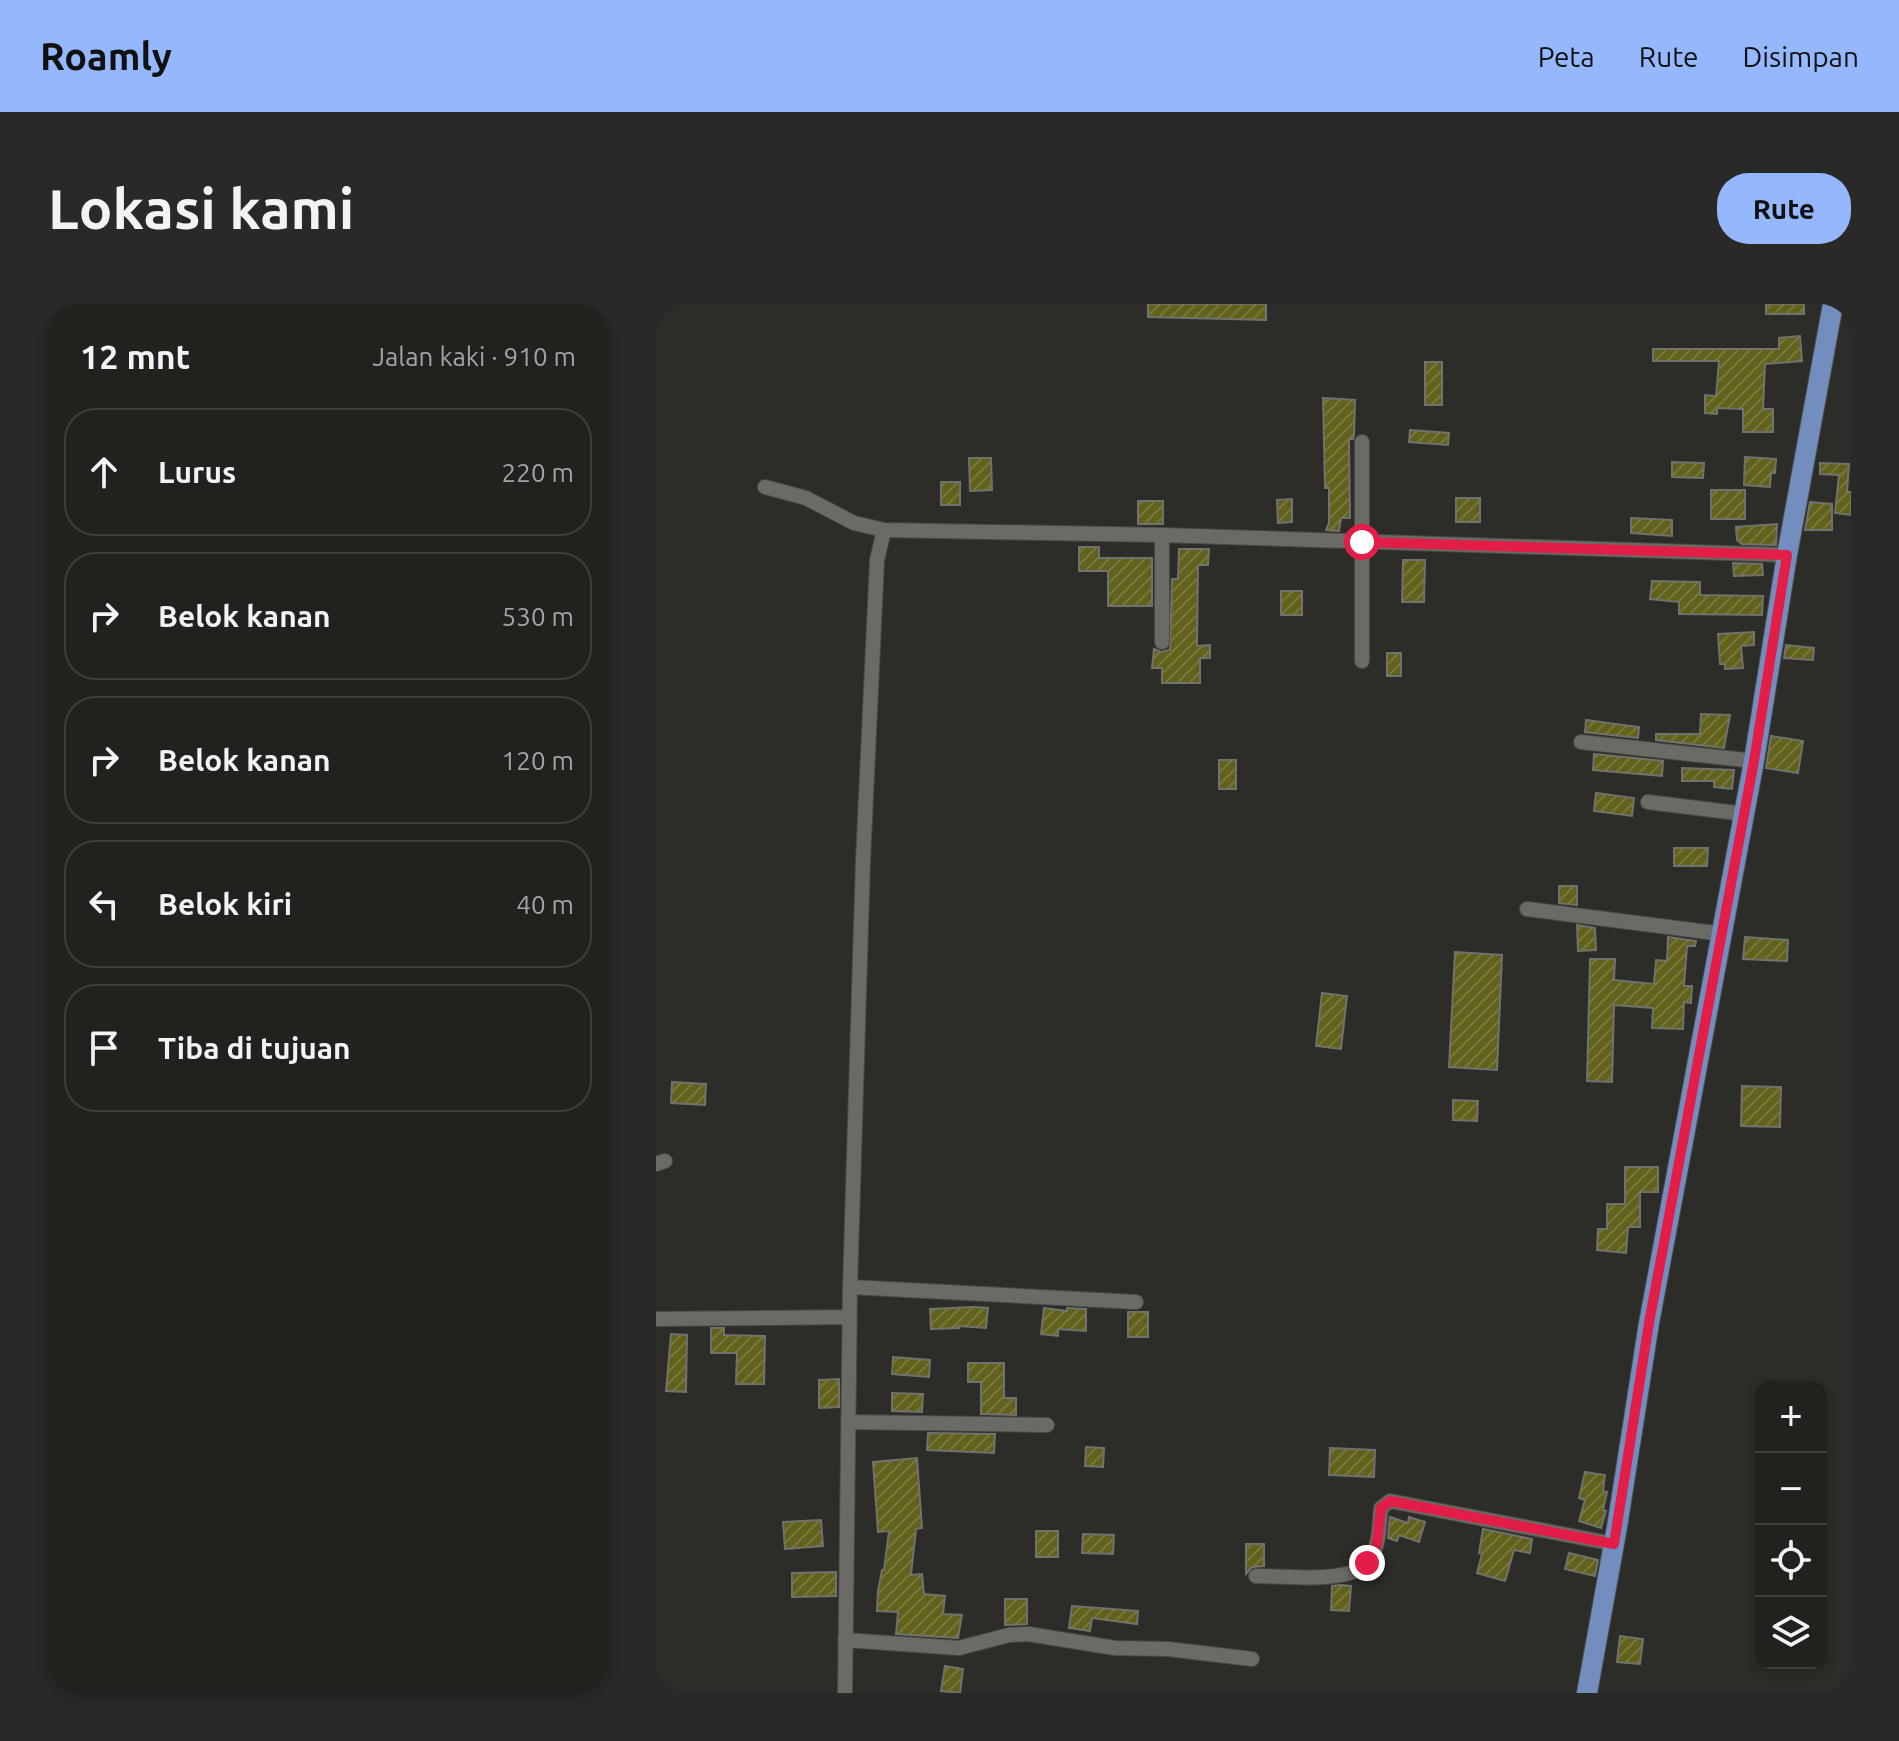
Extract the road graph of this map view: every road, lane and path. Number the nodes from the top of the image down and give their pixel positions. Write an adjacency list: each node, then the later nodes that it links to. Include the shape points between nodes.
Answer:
1 (1833, 304): 7 (main road)
2 (1362, 442): 6 (street)
3 (765, 487): 4 (street)
4 (884, 530): 5 (street); 16 (street, via 877,560)
5 (1162, 535): 6 (street); 8 (street)
6 (1362, 542): 7 (street); 9 (street)
7 (1787, 555): 11 (main road)
8 (1162, 642)
9 (1362, 661)
10 (1581, 742): 11 (street)
11 (1754, 761): 13 (main road)
12 (1648, 802): 13 (street)
13 (1745, 814): 15 (main road)
14 (1527, 909): 15 (street)
15 (1723, 934): 22 (main road, via 1649,1323)
16 (850, 1287): 17 (street); 19 (street)
17 (1136, 1302)
18 (657, 1317): 19 (street)
19 (849, 1317): 20 (street)
20 (848, 1422): 21 (street); 24 (street)
21 (1047, 1425)
22 (1614, 1544): 23 (street, via 1390,1501 1381,1508 1377,1544 1355,1573); 27 (main road)
23 (1256, 1576)
24 (845, 1640): 25 (street, via 959,1648 1028,1634); 26 (street)
25 (1252, 1659)
26 (845, 1693)
27 (1587, 1693)

